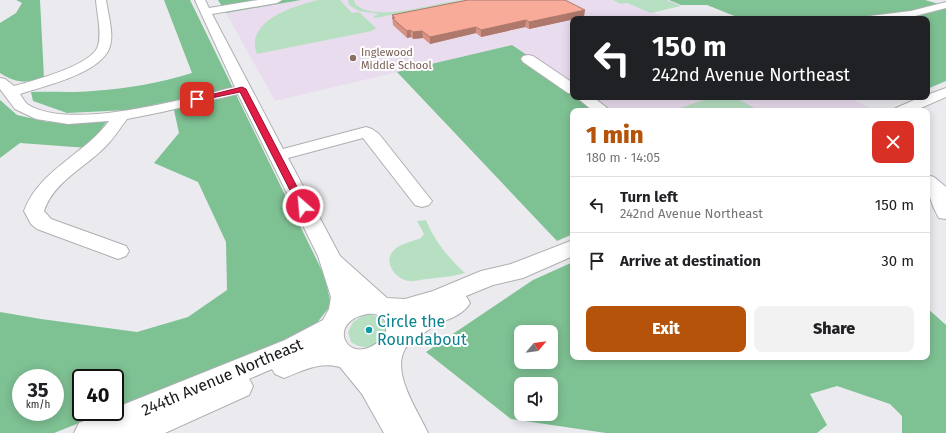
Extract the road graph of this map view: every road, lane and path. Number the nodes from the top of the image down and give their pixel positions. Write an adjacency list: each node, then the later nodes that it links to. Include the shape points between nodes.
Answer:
1 (101, 0): 8 (street, via 105,46 95,59 72,72)
2 (277, 0): 5 (street)
3 (934, 0): 4 (street)
4 (946, 4): 6 (street)
5 (203, 6): 10 (street)
6 (895, 16)
7 (528, 59): 9 (street)
8 (6, 87): 17 (street, via 22,107 43,115 85,119)
9 (570, 88)
10 (242, 89): 17 (street); 18 (street)
11 (946, 92): 12 (street)
12 (930, 99)
13 (587, 100): 15 (street)
14 (927, 100): 16 (street)
15 (599, 108)
16 (908, 108)
17 (121, 116): 23 (street, via 100,143 41,196 34,212 44,224)
18 (277, 156): 20 (street, via 366,132); 24 (street)
19 (937, 186): 21 (street)
20 (422, 201)
21 (946, 213)
22 (570, 249): 25 (street)
23 (118, 251)
24 (329, 256): 26 (street, via 345,274); 27 (street, via 343,297)
25 (516, 272): 26 (street, via 489,277 439,298 405,308); 28 (street, via 495,287 411,328)
26 (382, 306): 27 (street, via 365,305 350,309); 28 (street, via 397,318 400,332)
27 (334, 324): 29 (street, via 331,342 334,349); 30 (street, 244th Avenue Northeast, via 294,348)
28 (395, 343): 29 (street, via 374,359 362,361); 33 (street, via 388,365 392,385)
29 (345, 357): 31 (street, 244th Avenue Northeast, via 315,354 298,359); 32 (street, via 357,366)
30 (89, 433)
31 (133, 433)
32 (400, 433)
33 (413, 433)

